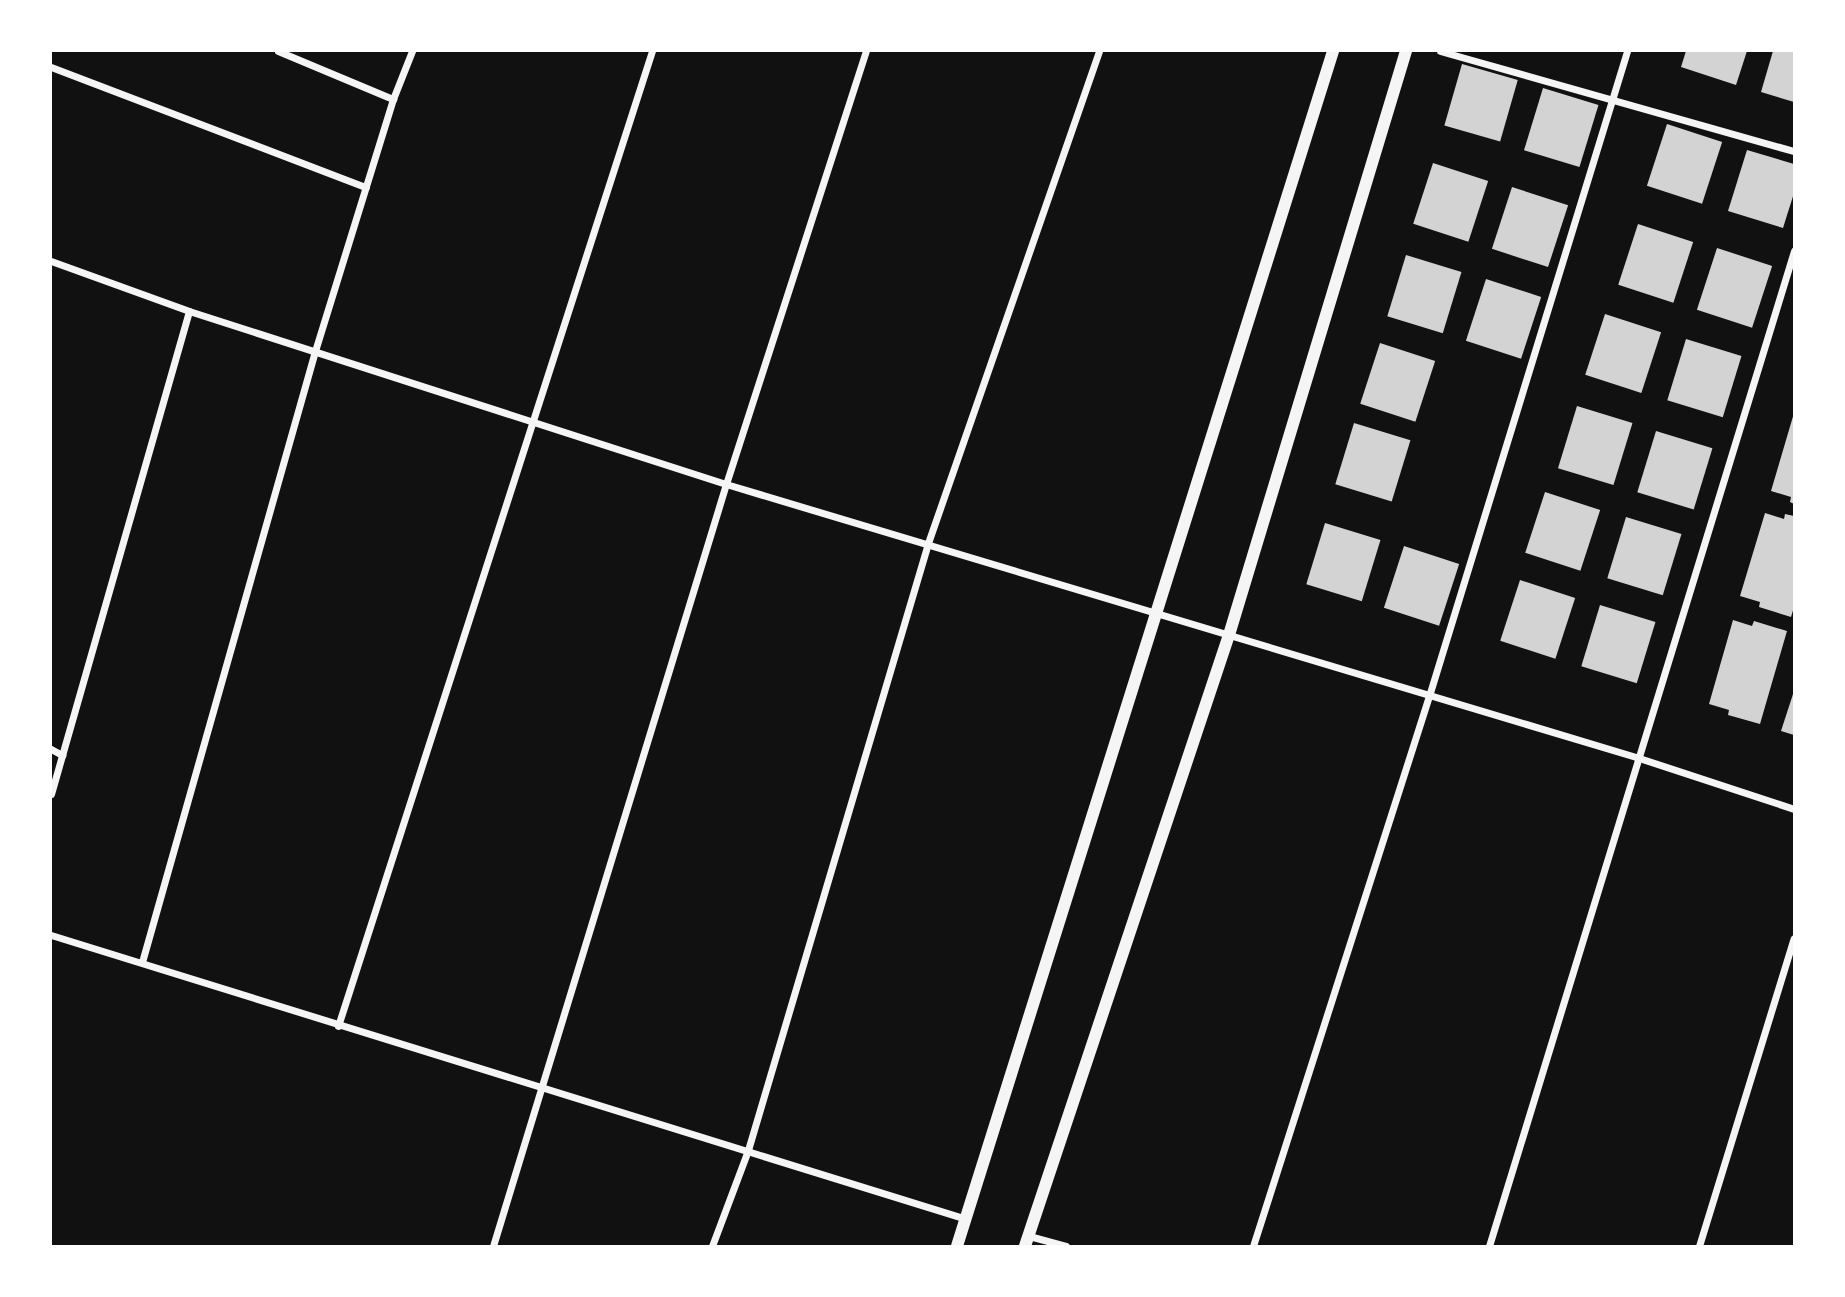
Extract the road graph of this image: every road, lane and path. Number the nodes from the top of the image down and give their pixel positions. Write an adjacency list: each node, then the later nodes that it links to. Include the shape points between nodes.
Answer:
1 (278, 51): 11 (street)
2 (412, 51): 11 (street)
3 (652, 51): 19 (street)
4 (866, 51): 20 (street)
5 (1099, 51): 21 (street)
6 (1333, 51): 22 (street)
7 (1406, 51): 23 (street)
8 (1440, 51): 12 (street)
9 (1627, 51): 12 (street)
10 (51, 67): 14 (street)
11 (393, 99): 14 (street)
12 (1612, 100): 13 (street); 24 (street)
13 (1794, 151)
14 (366, 187): 18 (street)
15 (1794, 251): 27 (street)
16 (51, 261): 17 (street)
17 (189, 311): 18 (street); 26 (street)
18 (315, 351): 19 (street); 32 (street)
19 (531, 422): 20 (street); 33 (street)
20 (726, 484): 21 (street); 34 (street)
21 (928, 543): 22 (street); 35 (street)
22 (1157, 614): 23 (street); 36 (street)
23 (1229, 635): 24 (street); 37 (street)
24 (1429, 696): 27 (street); 42 (street)
25 (51, 749): 26 (street)
26 (62, 755): 28 (street)
27 (1636, 757): 29 (street); 43 (street)
28 (51, 794)
29 (1794, 809)
30 (51, 935): 32 (street)
31 (1794, 937): 44 (street)
32 (142, 962): 33 (street)
33 (338, 1026): 34 (street)
34 (542, 1087): 35 (street); 38 (street)
35 (748, 1150): 36 (street); 39 (street)
36 (966, 1219): 40 (street)
37 (1027, 1241): 41 (street)
38 (493, 1246)
39 (712, 1246)
40 (957, 1246)
41 (1066, 1246)
42 (1253, 1246)
43 (1489, 1246)
44 (1699, 1246)

